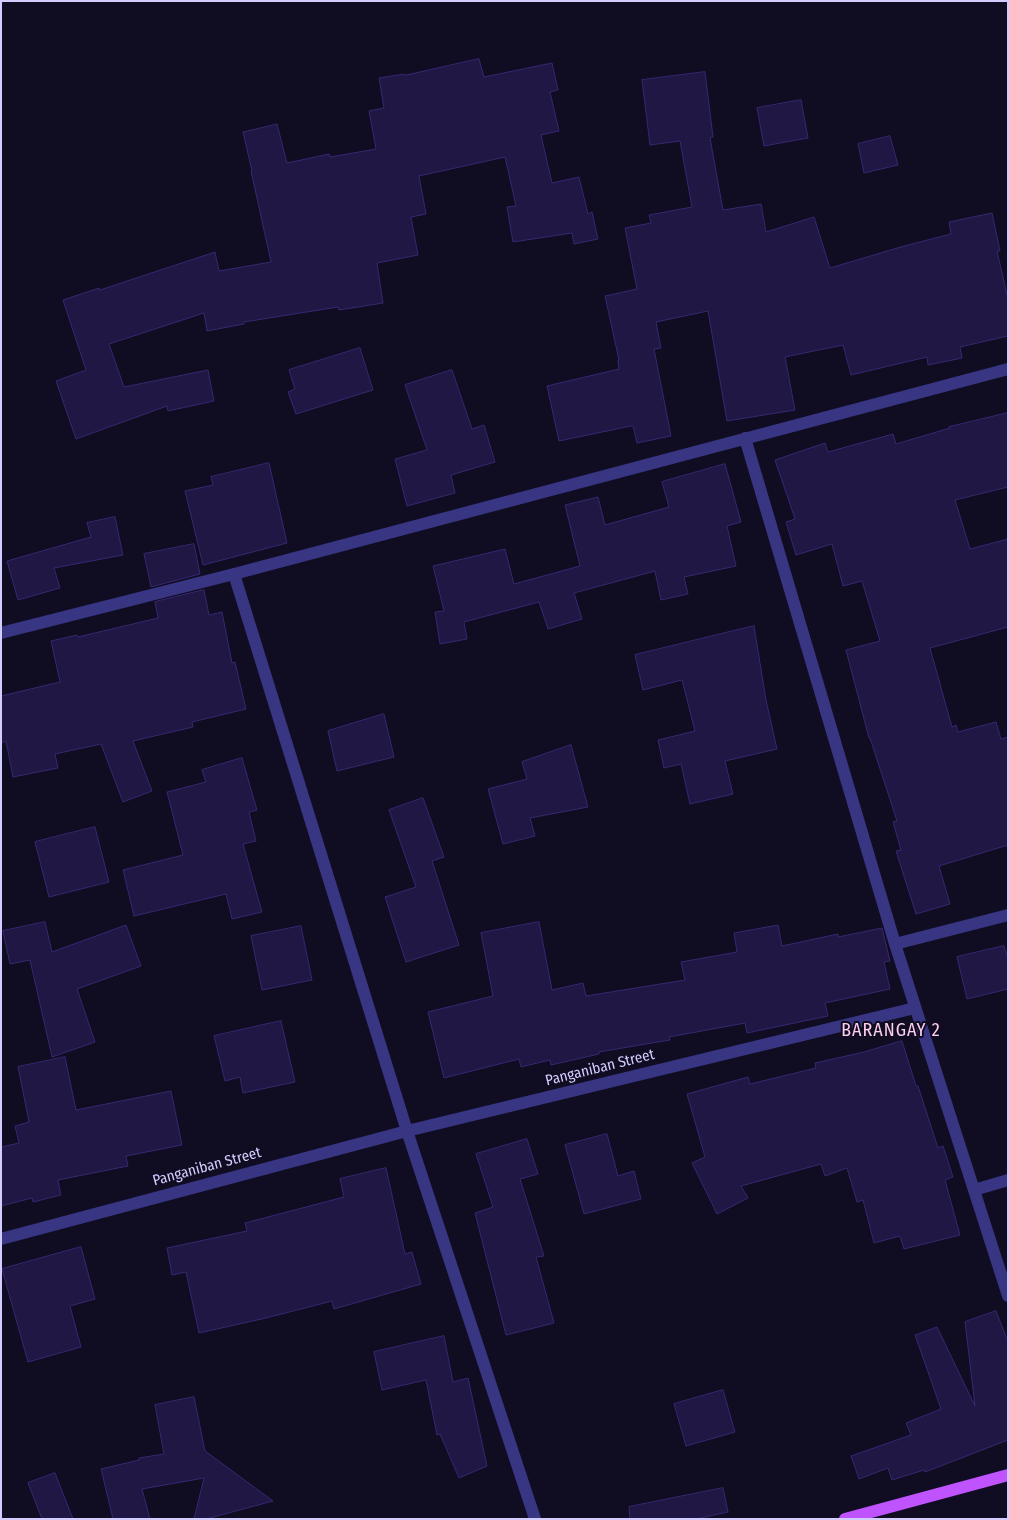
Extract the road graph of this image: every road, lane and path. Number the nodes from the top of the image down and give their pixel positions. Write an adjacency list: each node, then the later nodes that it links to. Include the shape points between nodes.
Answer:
1 (1008, 368): 2 (street)
2 (744, 438): 3 (street); 6 (street)
3 (234, 574): 4 (street); 8 (street)
4 (1, 633)
5 (1008, 915): 6 (street)
6 (895, 944): 7 (street)
7 (916, 1008): 8 (street, Panganiban Street); 10 (street)
8 (407, 1131): 11 (street, Panganiban Street); 14 (street)
9 (1008, 1180): 10 (street)
10 (974, 1190): 12 (street)
11 (1, 1239)
12 (1008, 1296)
13 (1008, 1475): 15 (main road)
14 (534, 1519)
15 (845, 1519)

